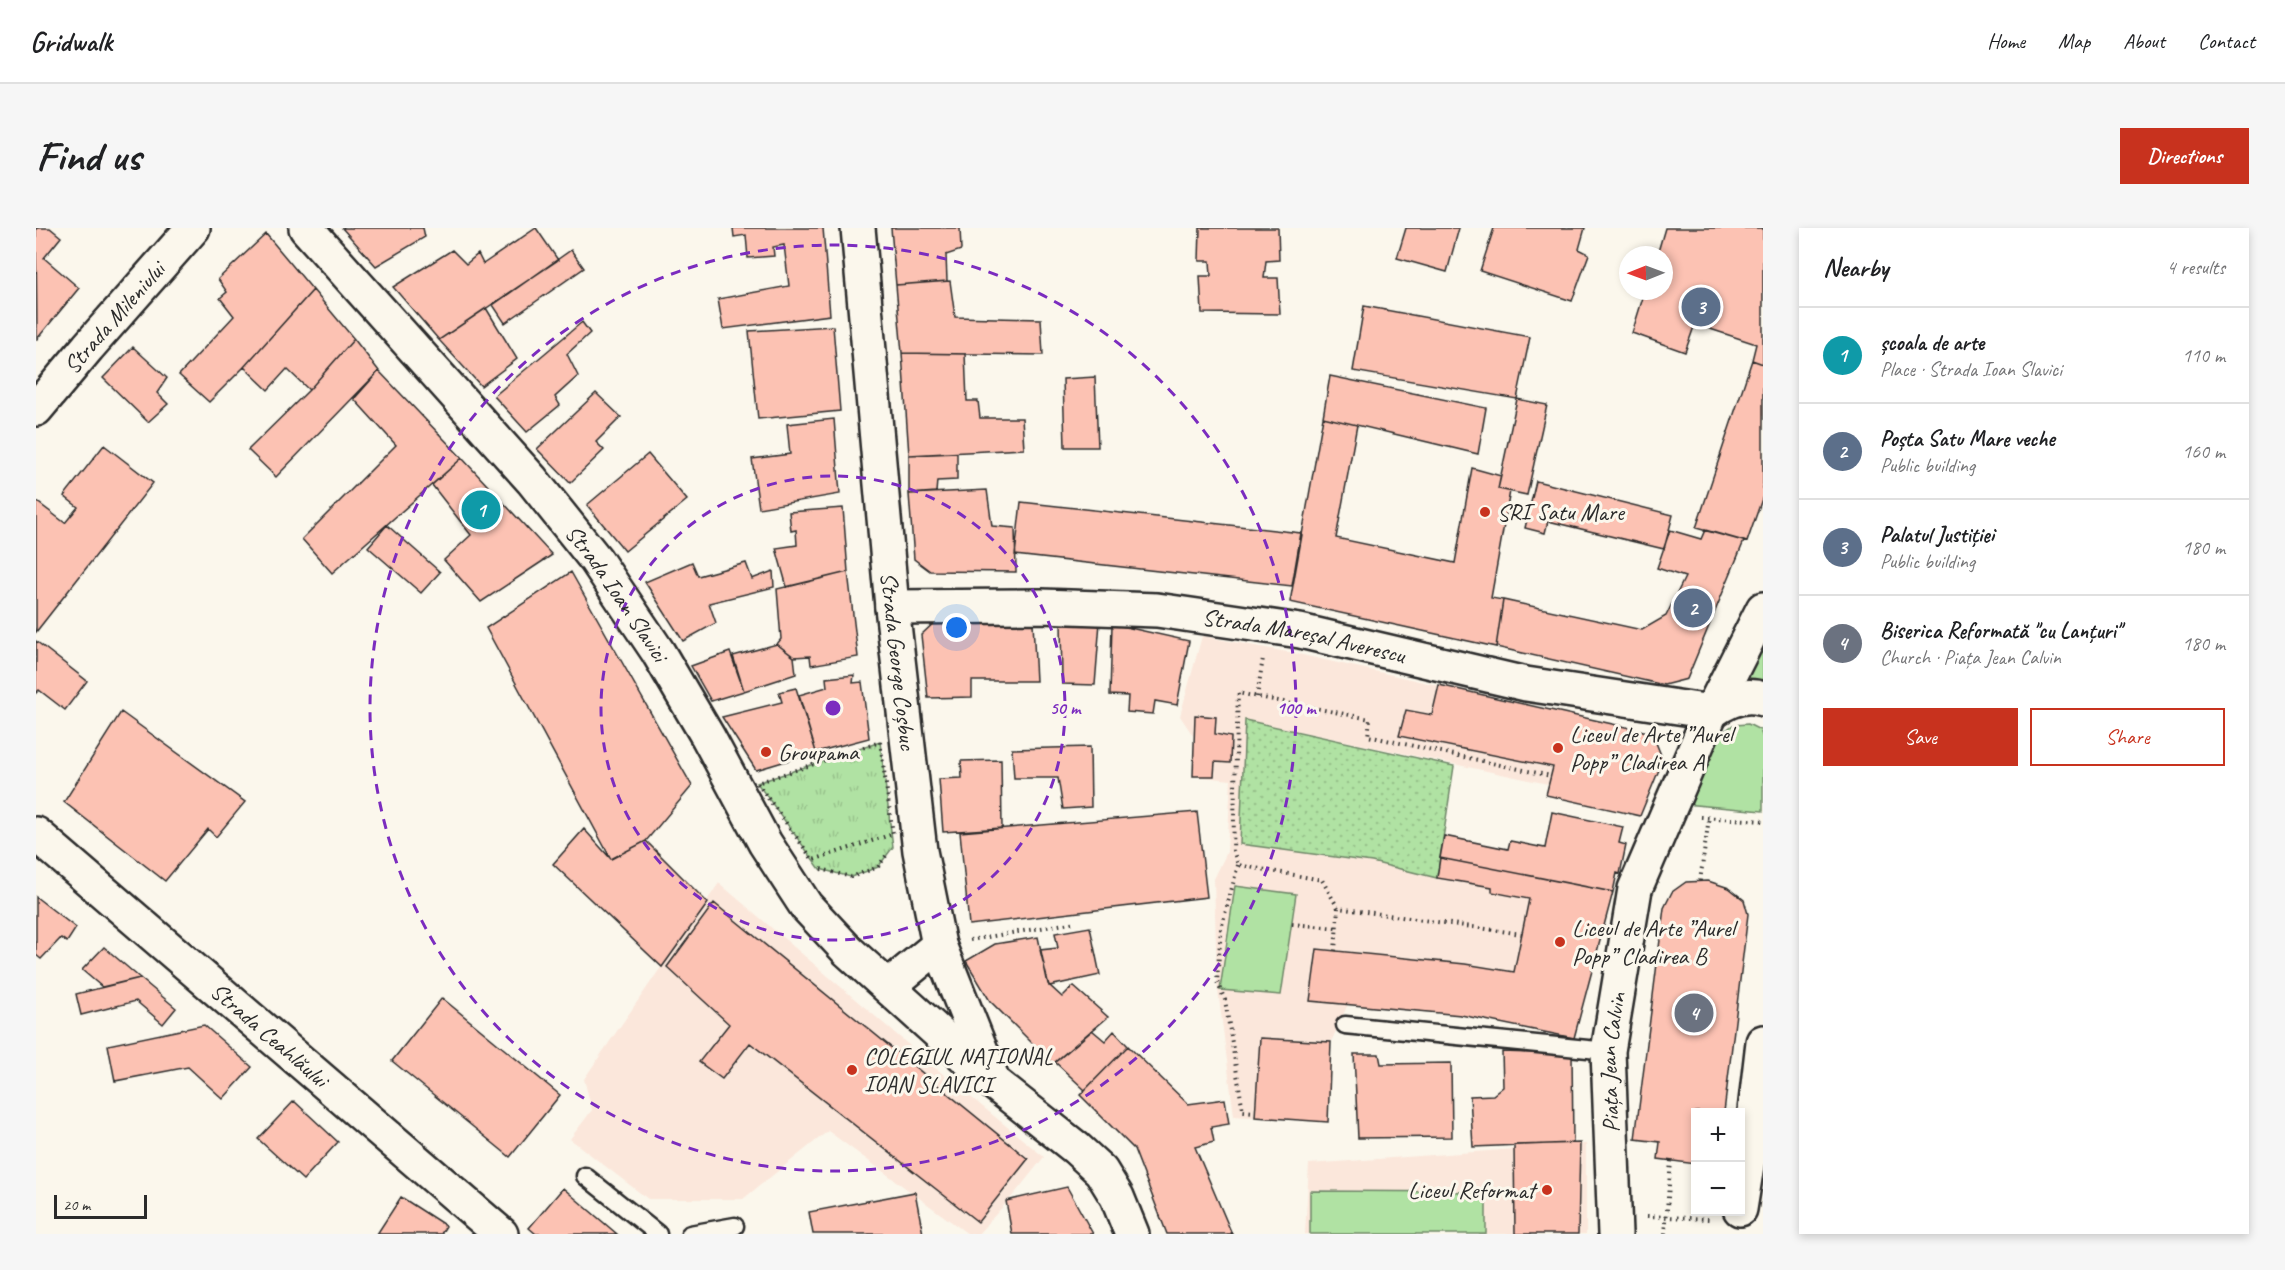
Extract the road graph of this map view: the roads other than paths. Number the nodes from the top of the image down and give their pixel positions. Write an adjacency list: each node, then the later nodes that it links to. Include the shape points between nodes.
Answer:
1 (194, 228): 4 (street, Strada Mileniului)
2 (306, 228): 11 (street, Strada Ioan Slavici, via 532,480 596,560 658,652 765,843 806,906 848,951)
3 (858, 228): 5 (street, Strada George Coșbuc)
4 (36, 409)
5 (892, 607): 8 (street, Strada Mareșal Averescu, via 1157,610 1300,631 1526,684); 10 (street, Strada George Coșbuc, via 920,851)
6 (1763, 609): 8 (street, Piața Jean Calvin)
7 (1763, 699): 8 (street, via 1738,697)
8 (1711, 712): 14 (street, Piața Jean Calvin, via 1635,890)
9 (36, 834): 21 (street, Strada Ceahlăului)
10 (939, 945): 11 (street); 15 (street, Strada George Coșbuc)
11 (889, 986): 15 (street, Strada Ioan Slavici)
12 (1345, 1025): 14 (lane)
13 (1763, 1042): 17 (street)
14 (1608, 1051): 25 (street, Piața Jean Calvin)
15 (994, 1083): 24 (street, Strada Ioan Slavici, via 1101,1171)
16 (585, 1176): 22 (lane)
17 (1745, 1178)
18 (1734, 1216): 20 (street)
19 (735, 1226): 23 (lane)
20 (1723, 1227)
21 (501, 1234)
22 (658, 1234)
23 (690, 1234)
24 (1132, 1234)
25 (1615, 1234)

